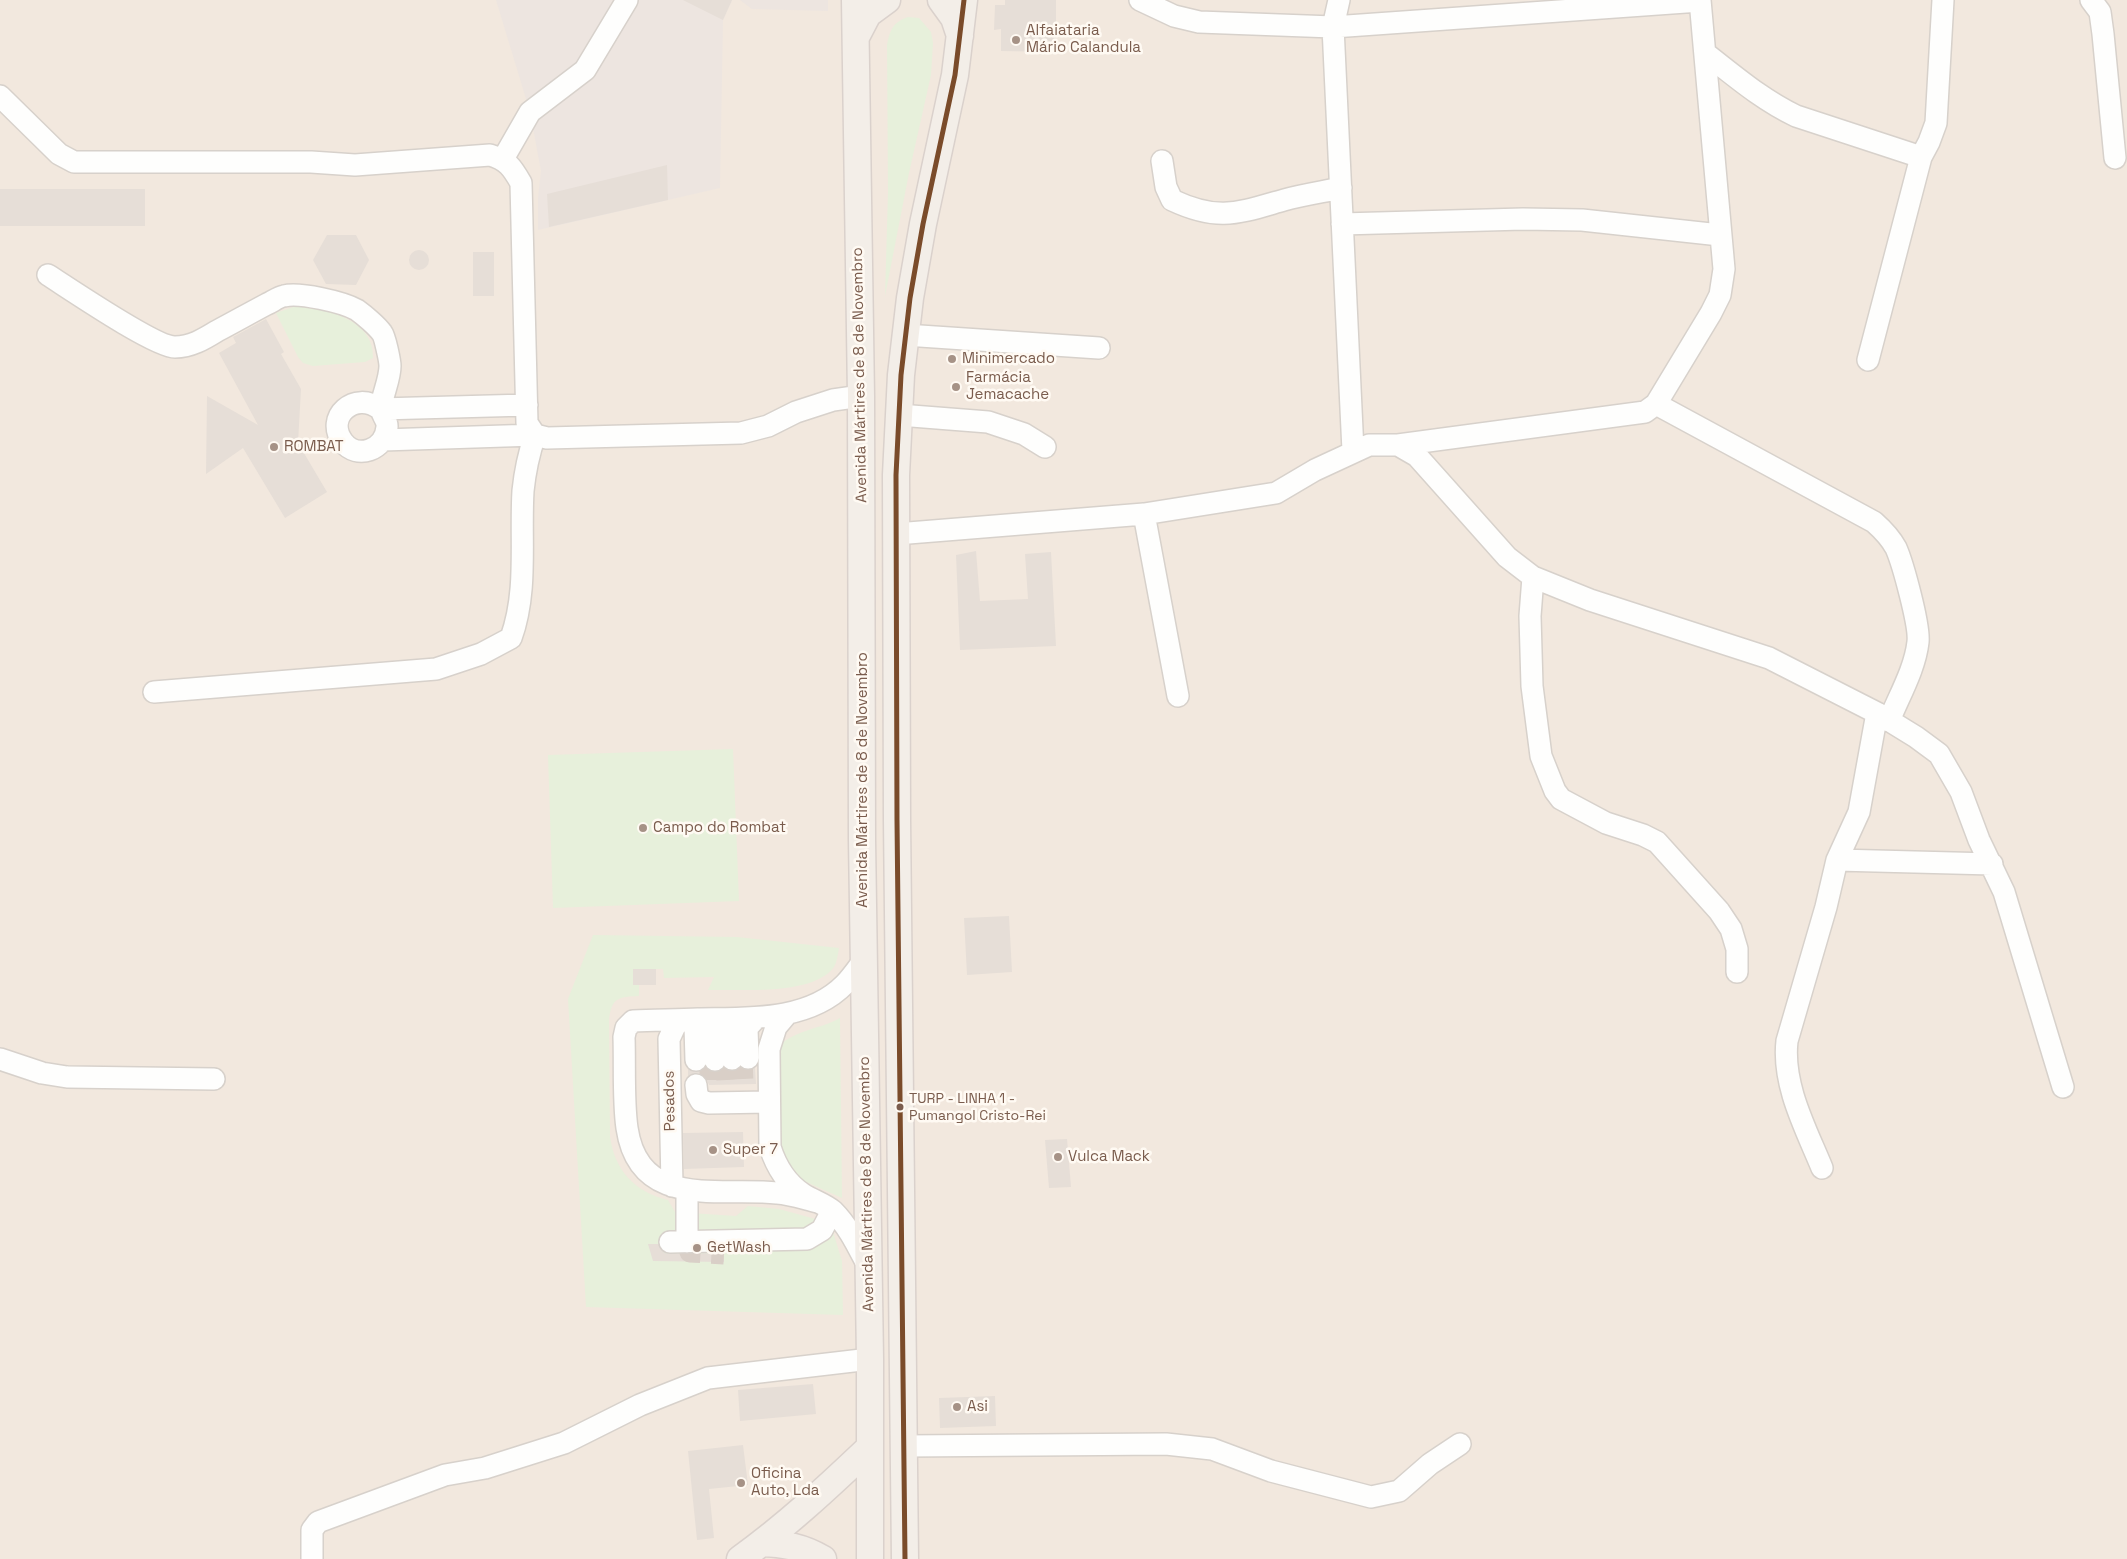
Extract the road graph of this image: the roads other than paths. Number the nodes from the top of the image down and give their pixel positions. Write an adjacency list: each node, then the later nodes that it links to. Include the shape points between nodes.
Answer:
1 (627, 0): 18 (street, via 585,70 530,112)
2 (855, 0): 13 (main road, Avenida Mártires de 8 de Novembro)
3 (887, 0): 13 (main road, via 868,14)
4 (941, 0): 12 (main road, via 954,18)
5 (964, 0): 12 (main road)
6 (1140, 0): 11 (street, via 1174,16 1199,22)
7 (1339, 0): 11 (street)
8 (1943, 0): 16 (street, via 1936,123)
9 (2092, 0): 17 (street, via 2100,12)
10 (1700, 1): 11 (street); 14 (street)
11 (1333, 27): 20 (street)
12 (960, 36): 24 (main road, via 955,75 916,261)
13 (856, 37): 27 (main road, Avenida Mártires de 8 de Novembro)
14 (1705, 53): 16 (street, via 1764,100 1781,109); 22 (street)
15 (0, 96): 18 (street, via 59,154 74,162 355,164 490,155)
16 (1921, 157): 26 (street)
17 (2115, 158)
18 (503, 159): 29 (street, via 520,183)
19 (1162, 161): 20 (street, via 1166,187 1172,200 1221,214 1244,212)
20 (1340, 188): 21 (street)
21 (1342, 224): 22 (street, via 1582,220); 36 (street)
22 (1720, 235): 28 (street, via 1724,270 1720,295)
23 (48, 275): 30 (street, via 153,340 174,347 194,344 284,296 327,299 357,310 383,334 390,366)
24 (905, 336): 25 (street); 31 (main road)
25 (1099, 348)
26 (1868, 360)
27 (861, 396): 32 (street, via 833,400 796,412 768,426 741,433 547,438); 45 (main road, Avenida Mártires de 8 de Novembro)
28 (1656, 404): 34 (street, via 1645,412 1625,416); 42 (street, via 1874,522 1887,534 1896,549 1917,623 1918,641 1914,661)
29 (527, 405): 30 (street); 32 (street, via 527,423)
30 (380, 409): 33 (street, via 387,425); 33 (street, via 366,402 349,405 343,411 338,427 343,442 356,450 371,450)
31 (899, 416): 35 (street, via 988,422 1024,434); 38 (main road)
32 (535, 435): 33 (street); 40 (street, via 525,472 523,571 518,619 511,638 481,654 436,669)
33 (383, 440)
34 (1398, 445): 36 (street, via 1369,444); 39 (street, via 1417,456 1507,557)
35 (1045, 446)
36 (1353, 451): 37 (street, via 1276,493)
37 (1144, 514): 38 (street); 41 (street)
38 (896, 534): 61 (main road)
39 (1533, 577): 42 (street, via 1590,600 1769,658); 46 (street, via 1530,616 1532,686 1541,756 1556,791 1560,798 1606,823 1657,842 1719,911 1731,929 1737,949)
40 (154, 692)
41 (1178, 696)
42 (1883, 717): 43 (street, via 1859,812); 44 (street, via 1939,754 1961,792)
43 (1837, 860): 44 (street); 53 (street, via 1787,1041 1785,1059 1797,1107)
44 (1992, 864): 52 (street, via 2004,892)
45 (864, 960): 47 (street, via 845,985 806,1008); 58 (main road, Avenida Mártires de 8 de Novembro)
46 (1737, 972)
47 (787, 1014): 48 (street); 55 (street, via 776,1027 769,1048 727,1093 770,1147 785,1178 802,1193)
48 (729, 1019): 48 (street, via 748,1028 721,1059 715,1028); 49 (street)
49 (666, 1020): 54 (street, Pesados, via 675,1026 669,1040); 54 (street, Pesados, via 644,1026 639,1040)
50 (0, 1059): 51 (street, via 42,1073 68,1076)
51 (214, 1079)
52 (2062, 1088)
53 (1822, 1168)
54 (664, 1180): 55 (street, via 696,1192 778,1192); 56 (street, via 679,1242)
55 (825, 1206): 56 (street, via 822,1230 816,1236); 58 (street, via 854,1238)
56 (755, 1241): 57 (street, via 742,1252)
57 (724, 1254)
58 (868, 1267): 59 (main road, Avenida Mártires de 8 de Novembro)
59 (870, 1358): 62 (main road, Avenida Mártires de 8 de Novembro); 64 (street, via 708,1378 678,1388 564,1443 485,1468 445,1476 318,1522 312,1530)
60 (1460, 1444): 61 (street, via 1399,1490 1371,1496 1271,1471 1212,1449 1166,1444)
61 (905, 1446): 68 (main road)
62 (869, 1448): 63 (main road); 67 (main road, Avenida Mártires de 8 de Novembro)
63 (762, 1543): 65 (main road); 66 (main road, via 807,1550)
64 (312, 1559)
65 (740, 1559)
66 (822, 1559)
67 (870, 1559)
68 (905, 1559)

